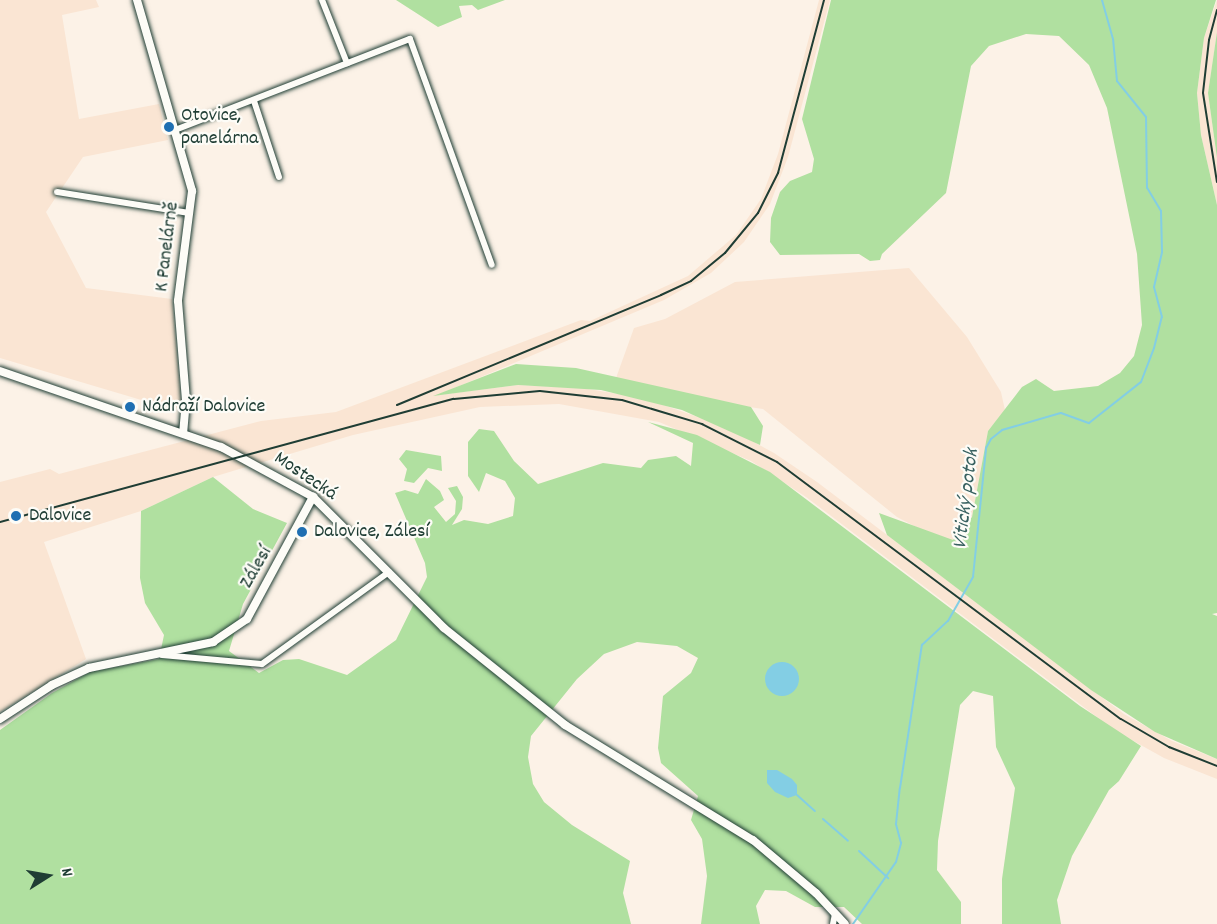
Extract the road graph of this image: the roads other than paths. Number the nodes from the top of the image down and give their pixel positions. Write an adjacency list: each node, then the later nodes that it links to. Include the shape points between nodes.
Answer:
1 (137, 0): 5 (street, K Panelárně)
2 (322, 0): 3 (street)
3 (347, 63): 4 (street); 9 (street, via 410,39)
4 (254, 101): 5 (street); 6 (street)
5 (175, 130): 8 (street, K Panelárně, via 192,191)
6 (279, 177)
7 (57, 192): 8 (street)
8 (189, 213): 11 (street, K Panelárně, via 178,301 186,400)
9 (492, 265)
10 (0, 371): 11 (street, Mostecká)
11 (183, 432): 12 (street, Mostecká, via 240,455)
12 (312, 497): 13 (street, Mostecká); 14 (street, Zálesí, via 247,619 213,642)
13 (389, 572): 14 (street, via 262,664); 16 (street, Mostecká, via 444,628 565,726 753,840)
14 (155, 654): 15 (street, via 89,668 52,685)
15 (0, 719)
16 (835, 914): 17 (street); 18 (street, Mostecká)
17 (833, 924)
18 (844, 924)

